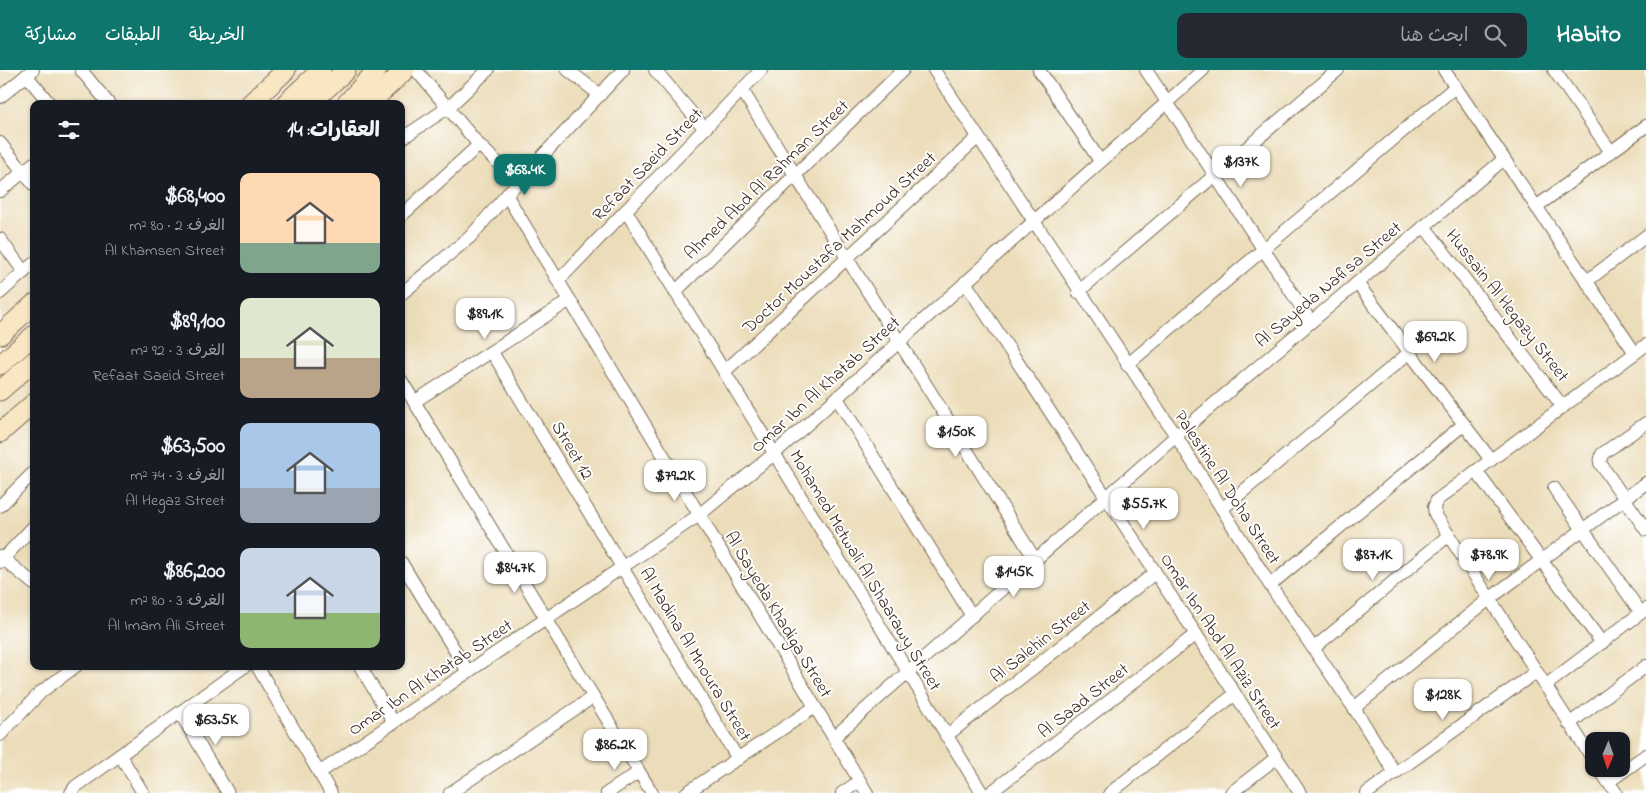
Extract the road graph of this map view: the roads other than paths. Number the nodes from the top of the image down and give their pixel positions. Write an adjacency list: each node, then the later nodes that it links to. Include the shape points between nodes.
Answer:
1 (81, 70): 27 (street)
2 (286, 70): 28 (main road)
3 (321, 70): 29 (main road)
4 (346, 70): 30 (main road)
5 (377, 70): 31 (main road)
6 (405, 70): 32 (main road)
7 (416, 70): 34 (street)
8 (488, 70): 34 (street)
9 (568, 70): 24 (street)
10 (623, 70): 24 (street)
11 (655, 70): 36 (street)
12 (761, 70): 23 (street, Refaat Saeid Street)
13 (903, 70): 47 (street, Ahmed Abd Al Rahman Street)
14 (934, 70): 38 (street, Palestine Al Doha Street)
15 (1039, 70): 43 (street)
16 (1146, 70): 33 (street)
17 (1203, 70): 33 (street, Omar Ibn Al Khatab Street)
18 (1338, 70): 46 (street)
19 (1444, 70): 22 (street)
20 (1554, 70): 41 (street)
21 (30, 73): 25 (street); 26 (street)
22 (1456, 87): 42 (street); 59 (street)
23 (742, 90): 36 (street, Refaat Saeid Street); 47 (street)
24 (600, 95): 49 (street)
25 (0, 98)
26 (47, 100)
27 (105, 100)
28 (254, 100)
29 (289, 100)
30 (314, 100)
31 (350, 100)
32 (373, 100)
33 (1167, 101): 43 (street, Omar Ibn Al Khatab Street); 46 (street)
34 (449, 107): 37 (street); 40 (street)
35 (1646, 126): 41 (street)
36 (705, 129): 53 (street, Refaat Saeid Street)
37 (405, 136)
38 (977, 138): 55 (street, Palestine Al Doha Street); 60 (street, Doctor Moustafa Mahmoud Street)
39 (0, 143): 45 (street)
40 (479, 145): 49 (street); 54 (street)
41 (1611, 152): 52 (street)
42 (1504, 159): 52 (street); 56 (street, Al Sayeda Nafisa Street)
43 (1100, 161): 55 (street, Omar Ibn Al Khatab Street)
44 (30, 167): 45 (street)
45 (24, 172): 48 (street); 50 (street)
46 (1216, 174): 59 (street); 69 (street)
47 (795, 175): 60 (street); 68 (street, Ahmed Abd Al Rahman Street)
48 (30, 180)
49 (518, 182): 51 (street)
50 (0, 191)
51 (507, 196): 64 (street, Al Sayeda Khadiga Street); 67 (street, via 470,237)
52 (1536, 207): 63 (street)
53 (626, 211): 64 (street, Refaat Saeid Street); 68 (street, Mohamed Metwali Al Shaarawy Street)
54 (405, 212)
55 (1032, 221): 65 (street, Omar Ibn Al Khatab Street); 69 (street, Palestine Al Doha Street)
56 (1424, 226): 66 (street, Al Sayeda Nafisa Street); 89 (street, Hussain Al Hegazy Street)
57 (1646, 236): 63 (street)
58 (0, 239): 62 (street)
59 (1263, 248): 73 (street); 83 (street)
60 (849, 258): 76 (street); 84 (street, Doctor Moustafa Mahmoud Street)
61 (30, 267): 62 (street)
62 (24, 272): 70 (street)
63 (1586, 281): 80 (street)
64 (558, 282): 71 (street, Al Sayeda Khadiga Street)
65 (965, 282): 76 (street, Omar Ibn Al Khatab Street); 101 (street, Omar Ibn Abd Al Aziz Street)
66 (1357, 283): 73 (street, Al Sayeda Nafisa Street); 79 (street)
67 (405, 291)
68 (675, 292): 84 (street, Mohamed Metwali Al Shaarawy Street)
69 (1078, 292): 83 (street, Palestine Al Doha Street)
70 (0, 293)
71 (570, 300): 78 (street); 105 (street, Al Sayeda Khadiga Street)
72 (30, 308): 74 (main road)
73 (1311, 322): 94 (street, Al Sayeda Nafisa Street)
74 (0, 335)
75 (30, 338): 81 (main road)
76 (900, 341): 87 (street, Omar Ibn Al Khatab Street); 112 (street)
77 (1646, 345): 80 (street)
78 (492, 352): 88 (street); 113 (street, Street 12)
79 (1410, 352): 92 (street); 104 (street)
80 (1635, 353): 89 (street)
81 (0, 364)
82 (30, 365): 86 (main road)
83 (1127, 365): 94 (street, Palestine Al Doha Street)
84 (724, 372): 95 (street, Mohamed Metwali Al Shaarawy Street)
85 (405, 387): 88 (street)
86 (0, 391)
87 (837, 398): 95 (street, Omar Ibn Al Khatab Street); 120 (street)
88 (414, 402): 121 (street)
89 (1563, 406): 96 (street)
90 (30, 407): 93 (main road)
91 (1646, 423): 102 (street, via 1600,458 1602,468)
92 (1464, 424): 96 (street); 117 (street)
93 (0, 433)
94 (1176, 436): 101 (street, Al Sayeda Nafisa Street); 104 (street, Palestine Al Doha Street)
95 (775, 453): 105 (street, Omar Ibn Al Khatab Street); 131 (street, Mohamed Metwali Al Shaarawy Street)
96 (1491, 460): 97 (street)
97 (1476, 472): 109 (street, via 1437,500 1435,514); 111 (street)
98 (30, 476): 103 (street)
99 (1646, 483): 102 (street)
100 (1554, 488): 107 (street)
101 (1106, 497): 112 (street, Al Sayeda Nafisa Street); 115 (street, Omar Ibn Abd Al Aziz Street)
102 (1624, 499): 107 (street); 108 (street)
103 (0, 506)
104 (1222, 509): 117 (street, Palestine Al Doha Street)
105 (699, 515): 113 (street, Omar Ibn Al Khatab Street); 136 (street, Al Sayeda Khadiga Street)
106 (30, 530): 110 (street)
107 (1583, 530): 111 (street); 119 (street)
108 (1646, 530)
109 (1449, 535): 118 (street); 124 (street)
110 (1, 559): 116 (street)
111 (1542, 559): 118 (street); 123 (street)
112 (1036, 560): 120 (street, Al Sayeda Nafisa Street)
113 (623, 567): 121 (street, Omar Ibn Al Khatab Street); 147 (street, Al Madina Al Mnoura Street)
114 (405, 569): 130 (street)
115 (1155, 574): 122 (street, Omar Ibn Abd Al Aziz Street); 142 (street, Al Salehin Street)
116 (30, 581)
117 (1270, 585): 124 (street, Palestine Al Doha Street)
118 (1489, 598): 132 (street); 137 (street)
119 (1643, 611): 123 (street)
120 (972, 616): 131 (street, Al Sayeda Nafisa Street)
121 (547, 620): 130 (street, Omar Ibn Al Khatab Street); 135 (street)
122 (1196, 634): 134 (street, Omar Ibn Abd Al Aziz Street); 166 (street, Al Saad Street)
123 (1602, 643): 133 (street)
124 (1314, 648): 137 (street, Palestine Al Doha Street)
125 (1646, 666): 140 (street)
126 (71, 670): 141 (street, via 41,692)
127 (240, 670): 138 (street)
128 (259, 670): 149 (street)
129 (362, 670): 139 (street)
130 (468, 672): 139 (street, Omar Ibn Al Khatab Street)
131 (908, 672): 142 (street, Mohamed Metwali Al Shaarawy Street); 143 (street, Al Sayeda Nafisa Street)
132 (1536, 672): 133 (street); 151 (street)
133 (1545, 686): 140 (street)
134 (1235, 694): 148 (street, Omar Ibn Abd Al Aziz Street); 167 (street)
135 (593, 697): 150 (street); 159 (street)
136 (816, 708): 143 (street, Al Sayeda Khadiga Street); 147 (street)
137 (1354, 708): 151 (street, Palestine Al Doha Street)
138 (180, 713): 145 (street); 157 (street)
139 (394, 723): 149 (street, Omar Ibn Al Khatab Street)
140 (1569, 724): 144 (street)
141 (0, 735)
142 (946, 736): 165 (street, Mohamed Metwali Al Shaarawy Street)
143 (834, 737): 153 (street, Al Sayeda Khadiga Street)
144 (1585, 748)
145 (120, 755): 155 (street); 156 (street)
146 (1646, 755): 154 (street)
147 (738, 758): 162 (street)
148 (1276, 758): 168 (street); 169 (street, Omar Ibn Abd Al Aziz Street)
149 (319, 772): 158 (street)
150 (639, 772): 160 (street); 161 (street)
151 (1395, 773): 170 (street)
152 (1605, 778): 154 (street)
153 (860, 781): 163 (street); 164 (street, Al Sayeda Khadiga Street)
154 (1608, 782): 171 (street)
155 (71, 793)
156 (143, 793)
157 (228, 793)
158 (331, 793)
159 (450, 793)
160 (607, 793)
161 (652, 793)
162 (686, 793)
163 (842, 793)
164 (868, 793)
165 (982, 793)
166 (990, 793)
167 (1110, 793)
168 (1230, 793)
169 (1300, 793)
170 (1367, 793)
171 (1616, 793)

